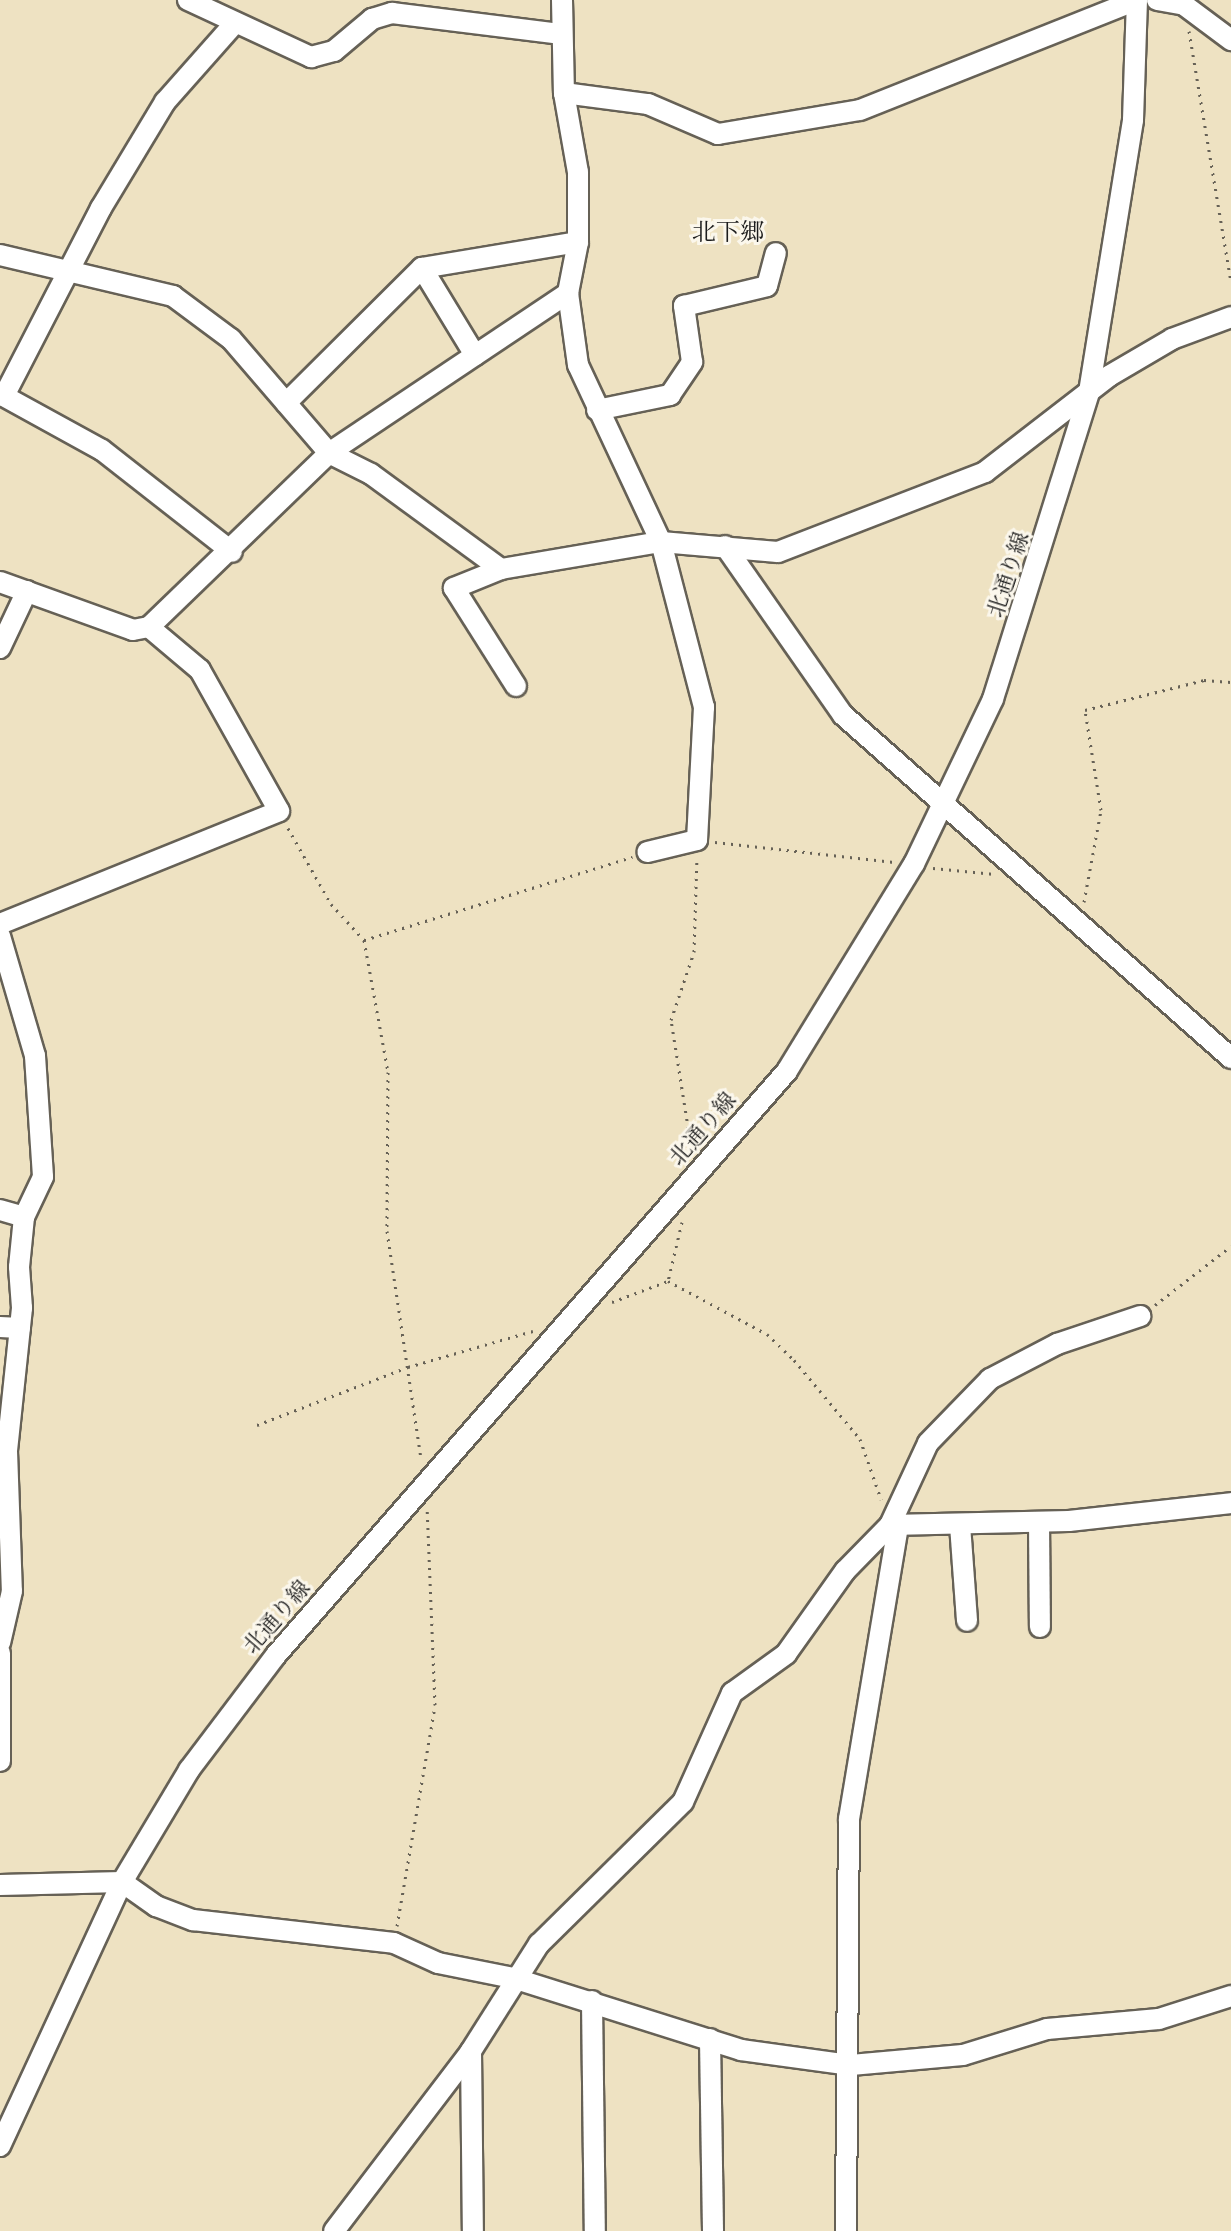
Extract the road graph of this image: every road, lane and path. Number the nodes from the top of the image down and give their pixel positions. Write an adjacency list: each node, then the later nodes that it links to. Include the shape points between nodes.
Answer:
1 (188, 0): 6 (street)
2 (562, 0): 7 (street)
3 (1137, 0): 9 (street, via 860,110 718,134 648,104); 19 (street, 北通り線, via 1131,135)
4 (1157, 0): 5 (street)
5 (1184, 5): 8 (street); 15 (path)
6 (234, 24): 7 (street, via 311,57 334,51 372,19 392,13); 14 (street, via 165,102)
7 (560, 34): 9 (street)
8 (1231, 40)
9 (564, 93): 10 (street, via 578,172)
10 (578, 242): 13 (street); 16 (street)
11 (776, 253): 22 (street, via 767,286 684,306 692,362 670,395)
12 (0, 255): 14 (street)
13 (422, 268): 18 (street); 21 (street)
14 (68, 271): 20 (street); 21 (street, via 173,296 231,339)
15 (1231, 283)
16 (568, 293): 18 (street); 22 (street, via 578,365)
17 (1231, 317): 19 (street, via 1172,339)
18 (475, 355): 23 (street)
19 (1089, 392): 25 (street, via 985,472 934,497 778,552); 34 (street, 北通り線, via 998,685)
20 (2, 395): 26 (street, via 102,450)
21 (286, 403): 23 (street)
22 (597, 410): 24 (street)
23 (329, 453): 26 (street); 27 (street, via 371,474)
24 (661, 542): 25 (street); 27 (street); 36 (street, via 704,707)
25 (725, 546): 34 (street, via 843,715)
26 (232, 552): 30 (street)
27 (501, 569): 33 (street, via 454,588)
28 (0, 582): 29 (street)
29 (27, 591): 30 (street, via 133,630); 31 (street)
30 (149, 627): 35 (street, via 200,670)
31 (0, 648)
32 (1231, 682): 41 (path, via 1204,680 1085,710 1101,810)
33 (516, 686)
34 (944, 804): 38 (street); 39 (street, 北通り線)
35 (279, 811): 40 (street); 43 (path, via 331,904)
36 (697, 840): 37 (street); 39 (path); 45 (path, via 694,952 671,1020 691,1115)
37 (647, 852): 43 (path)
38 (1008, 861): 39 (path, via 991,878); 41 (street)
39 (914, 864): 45 (street, 北通り線, via 830,1011)
40 (0, 924)
41 (1080, 925): 44 (street)
42 (0, 936): 48 (street, via 35,1056 43,1177)
43 (364, 940): 56 (path, via 388,1072 387,1231)
44 (1231, 1058)
45 (692, 1180): 52 (street, 北通り線)
46 (0, 1210): 48 (street)
47 (686, 1210): 51 (path)
48 (24, 1217): 50 (street)
49 (1231, 1246): 53 (path)
50 (9, 1267): 55 (street)
51 (668, 1281): 52 (path); 62 (path, via 767,1334 794,1360 860,1439)
52 (573, 1316): 58 (street, 北通り線)
53 (1140, 1316): 62 (street, via 1057,1344 990,1379 928,1443)
54 (545, 1326): 56 (path)
55 (10, 1327): 63 (street)
56 (408, 1367): 57 (path); 58 (path)
57 (257, 1425)
58 (425, 1489): 68 (street, 北通り線, via 267,1666 189,1770); 70 (path, via 435,1705)
59 (1231, 1503): 60 (street)
60 (1039, 1522): 61 (street); 65 (street)
61 (960, 1525): 62 (street); 64 (street)
62 (894, 1526): 71 (street, via 845,1571 786,1654 732,1693 683,1802); 76 (street, via 849,1819 843,1928)
63 (4, 1530): 66 (street, via 12,1591)
64 (967, 1621)
65 (1040, 1627)
66 (1, 1642): 67 (street)
67 (0, 1761)
68 (122, 1882): 69 (street); 70 (street, via 156,1906 193,1920); 77 (street, 北通り線)
69 (0, 1885)
70 (394, 1943): 71 (street, via 438,1963)
71 (513, 1978): 73 (street); 75 (street)
72 (1231, 1996): 76 (street, via 1159,2019 1047,2029 963,2055)
73 (592, 2001): 74 (street); 81 (street)
74 (710, 2039): 76 (street); 82 (street)
75 (471, 2051): 78 (street); 80 (street)
76 (851, 2065): 83 (street)
77 (0, 2146)
78 (350, 2223): 79 (street)
79 (334, 2231)
80 (473, 2231)
81 (595, 2231)
82 (713, 2231)
83 (846, 2231)

